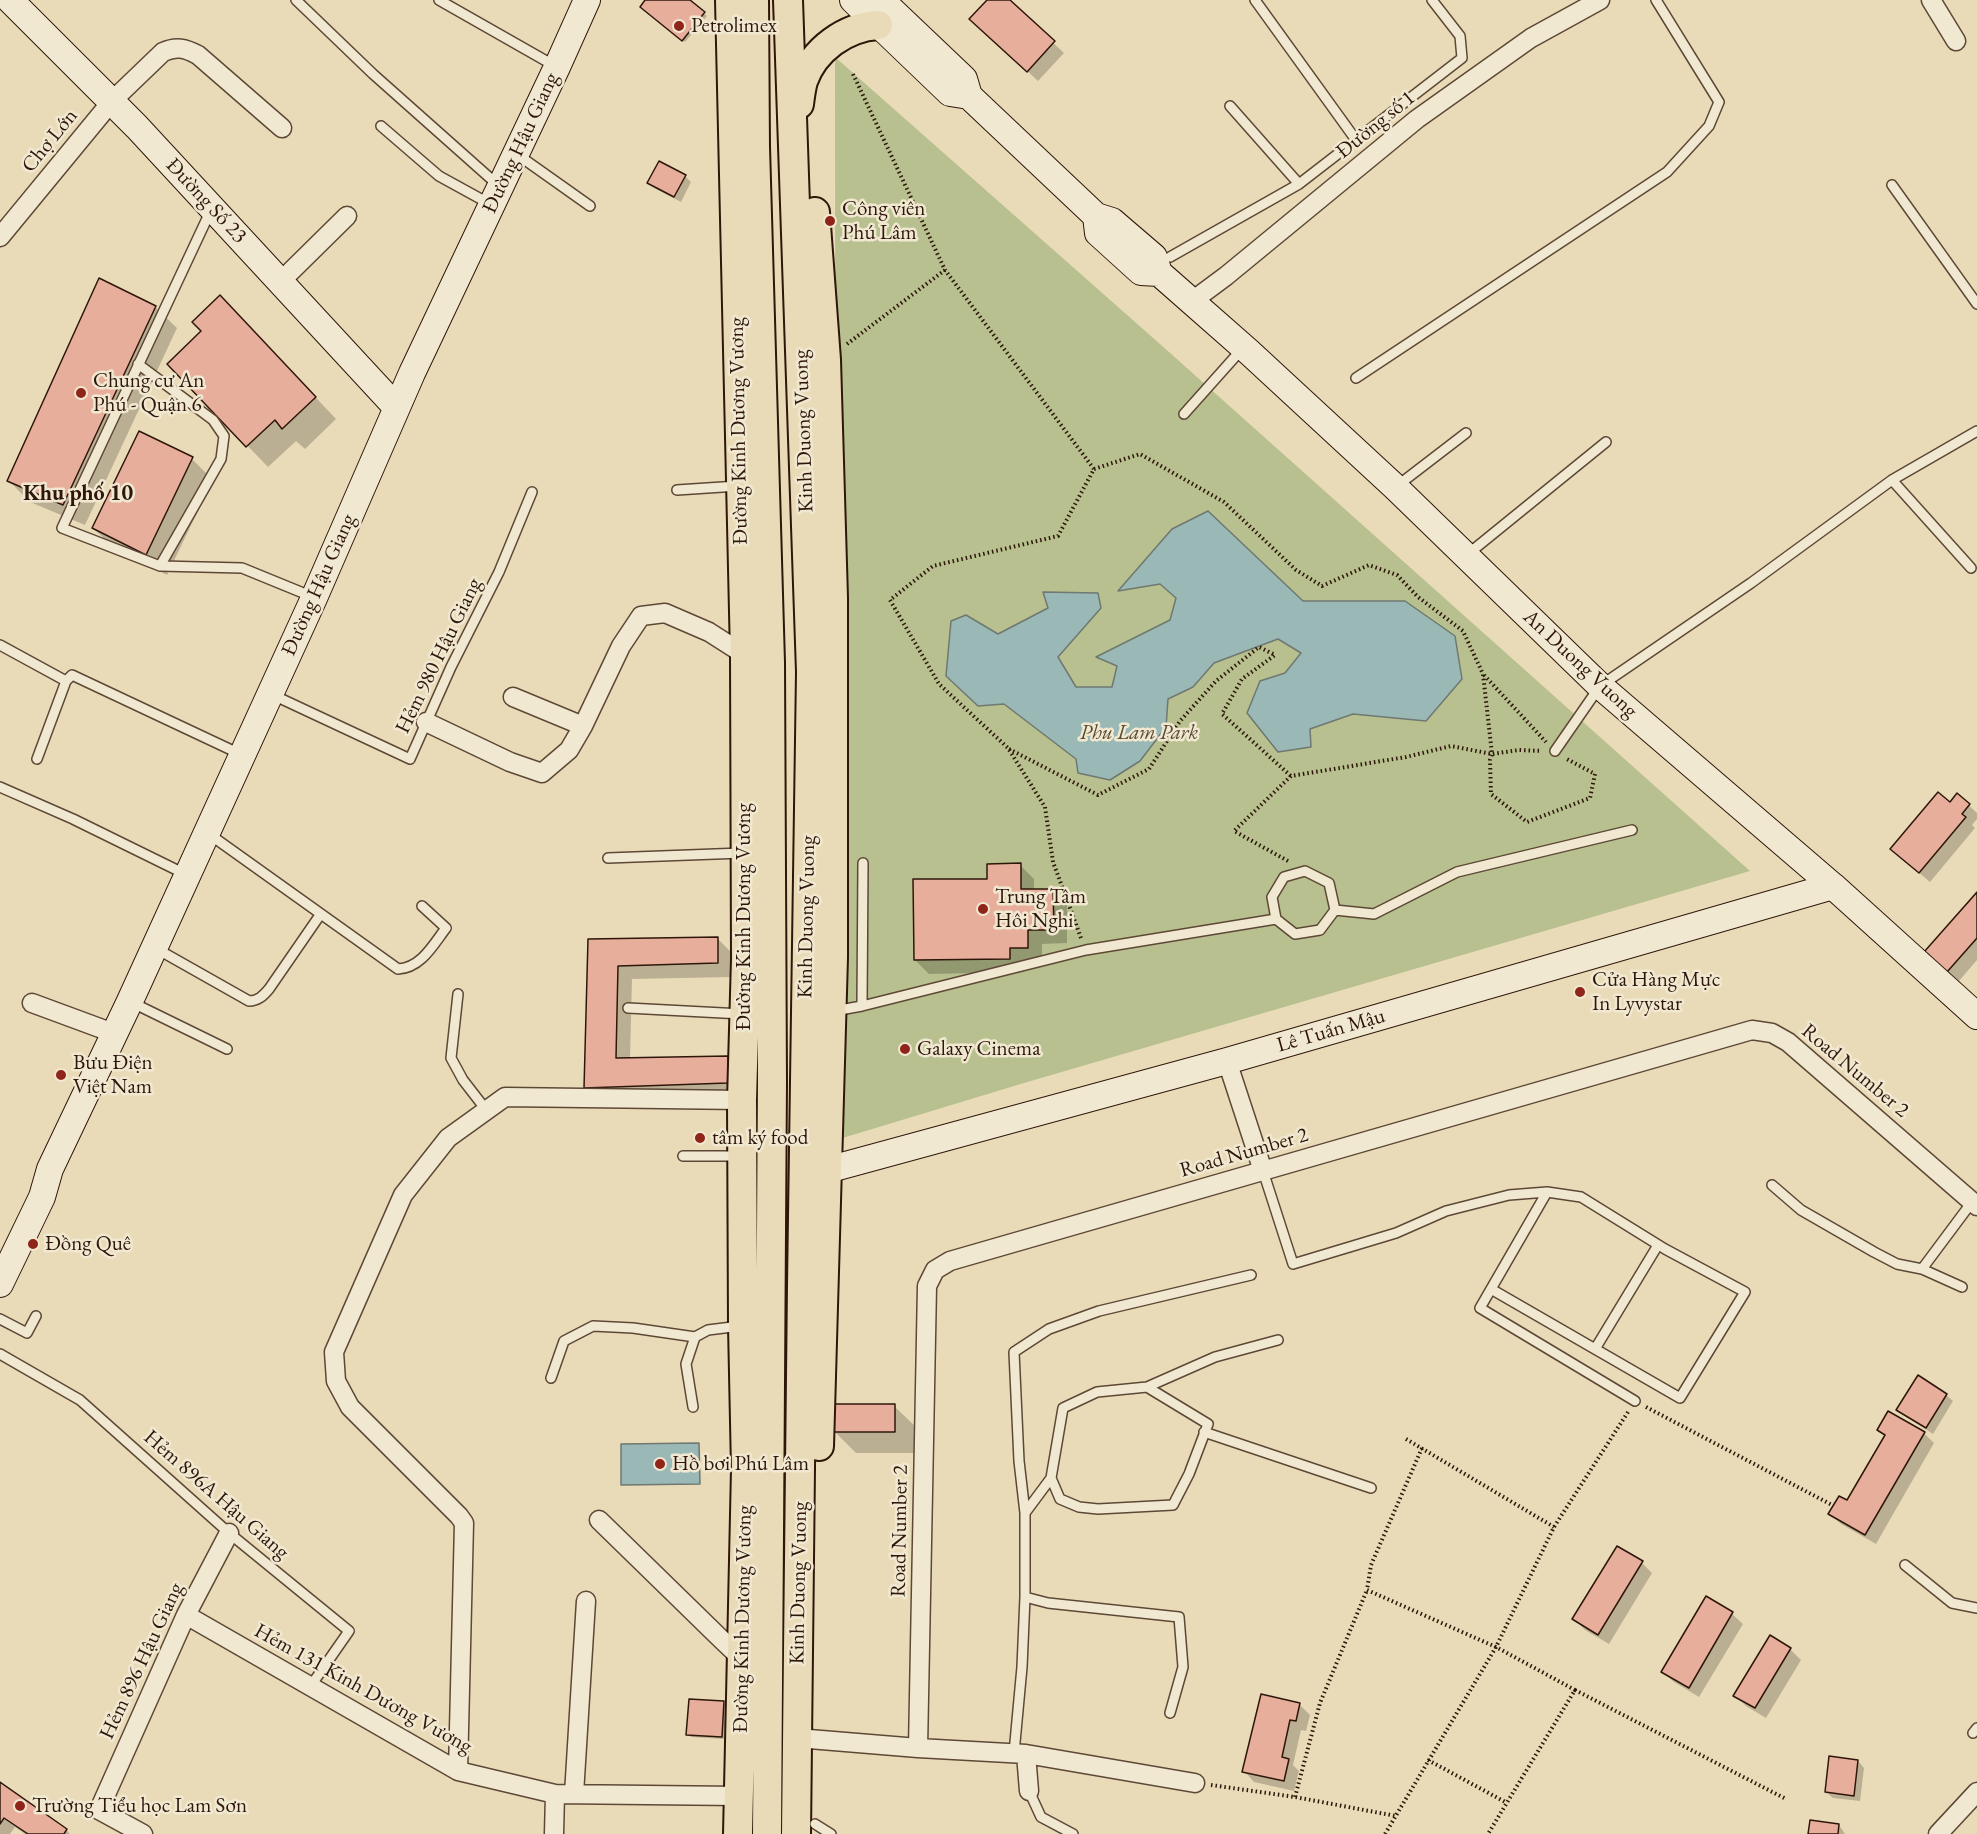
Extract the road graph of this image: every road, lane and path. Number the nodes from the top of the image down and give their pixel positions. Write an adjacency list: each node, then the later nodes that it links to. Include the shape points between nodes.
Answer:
1 (10, 0): 18 (main road, Đường Số 23)
2 (296, 0): 27 (lane)
3 (439, 0): 16 (lane)
4 (587, 0): 16 (main road, Đường Hậu Giang)
5 (730, 0): 48 (main road, Đường Kinh Dương Vương)
6 (754, 0): 93 (main road, Đường Kinh Dương Vương, via 773,959)
7 (788, 0): 22 (main road, Kinh Duong Vuong)
8 (853, 0): 14 (main road)
9 (1255, 0): 23 (lane)
10 (1432, 0): 23 (lane, via 1460,36 1462,58)
11 (1600, 0): 35 (street, Đường số 1, via 1531,38 1417,119)
12 (1656, 0): 40 (lane, via 1719,102 1709,126 1667,172)
13 (1931, 0): 15 (street)
14 (879, 12): 22 (main road, via 865,26 850,30 832,43 816,59 803,81); 32 (main road, An Duong Vuong, via 950,93 969,96 1096,216 1112,221)
15 (1956, 41)
16 (557, 67): 24 (main road, Đường Hậu Giang)
17 (853, 74): 33 (path)
18 (112, 101): 21 (street, Chợ Lớn, via 163,52 182,48 198,55); 29 (main road, Đường Số 23); 31 (street, Chợ Lớn)
19 (1230, 106): 25 (lane)
20 (381, 126): 27 (lane, via 439,176)
21 (282, 128)
22 (793, 135): 38 (main road, via 805,147 811,161); 92 (main road, Kinh Duong Vuong)
23 (1356, 140): 25 (lane)
24 (516, 154): 27 (main road, Đường Hậu Giang); 28 (lane)
25 (1299, 184): 32 (lane)
26 (1892, 185): 36 (lane)
27 (496, 196): 41 (main road, Đường Hậu Giang)
28 (590, 206)
29 (212, 207): 34 (main road, Đường Số 23); 39 (lane)
30 (347, 216): 34 (street)
31 (0, 237)
32 (1164, 265): 35 (main road, An Duong Vuong)
33 (945, 270): 38 (path); 46 (path)
34 (280, 282): 41 (main road, Đường Số 23)
35 (1191, 302): 37 (main road, An Duong Vuong)
36 (1977, 304)
37 (1243, 347): 42 (lane); 49 (main road, An Duong Vuong)
38 (826, 360): 92 (main road, via 833,598)
39 (138, 364): 53 (lane, via 213,420 224,436 221,459); 53 (lane, via 62,528)
40 (1356, 378)
41 (396, 407): 55 (main road, Đường Hậu Giang)
42 (1184, 414)
43 (1977, 431): 47 (lane)
44 (1466, 433): 49 (lane)
45 (1606, 442): 52 (lane)
46 (1094, 469): 58 (path, via 1140,454 1224,502 1296,570 1322,586 1369,565 1397,574 1418,597 1463,631); 65 (path, via 1058,536 933,566 890,600 939,684)
47 (1892, 480): 54 (lane); 60 (lane, via 1751,584)
48 (740, 486): 50 (lane); 57 (main road, Đường Kinh Dương Vương)
49 (1395, 487): 52 (main road, An Duong Vuong)
50 (677, 490)
51 (532, 492): 63 (lane, Hẻm 980 Hậu Giang, via 499,572)
52 (1466, 556): 60 (main road, An Duong Vuong)
53 (160, 566): 55 (lane, via 242,568)
54 (1971, 568)
55 (314, 598): 61 (main road, Đường Hậu Giang)
56 (0, 645): 59 (lane)
57 (745, 655): 64 (street, via 709,632 664,613 641,616 621,646); 75 (main road, Đường Kinh Dương Vương)
58 (1484, 674): 66 (path); 67 (path)
59 (66, 681): 68 (lane, via 72,675); 69 (lane)
60 (1600, 686): 66 (lane); 80 (main road, An Duong Vuong)
61 (270, 693): 63 (lane, Hẻm 980 Hậu Giang, via 410,759); 68 (main road, Đường Hậu Giang)
62 (513, 697): 64 (street)
63 (426, 722): 64 (street, via 542,773 569,750)
64 (583, 726)
65 (1008, 748): 70 (path, via 1098,795 1149,769 1180,721 1216,681 1260,647 1275,655 1242,679 1222,714); 86 (path, via 1045,807 1053,862)
66 (1555, 751)
67 (1492, 754): 70 (path, via 1451,746); 72 (path, via 1491,795 1527,822)
68 (242, 755): 74 (main road, Đường Hậu Giang)
69 (37, 759)
70 (1291, 776): 78 (path, via 1234,831)
71 (0, 787): 79 (lane)
72 (1590, 798)
73 (1632, 830): 82 (lane, via 1457,872 1374,914)
74 (207, 832): 79 (main road, Đường Hậu Giang); 83 (lane)
75 (744, 853): 76 (lane); 93 (main road, Đường Kinh Dương Vương)
76 (608, 858)
77 (863, 863): 90 (lane)
78 (1305, 871): 82 (lane, via 1329,883); 84 (lane, via 1284,877 1272,897)
79 (187, 875): 85 (main road, Đường Hậu Giang)
80 (1833, 886): 94 (main road, An Duong Vuong); 97 (main road, Lê Tuấn Mậu)
81 (422, 906): 83 (lane, via 446,928 422,959 404,969 398,969)
82 (1335, 910): 84 (lane, via 1320,930 1295,934)
83 (320, 915): 85 (lane, via 269,989 253,1001)
84 (1276, 919): 86 (lane)
85 (155, 948): 88 (main road, Đường Hậu Giang)
86 (1086, 950): 90 (lane)
87 (459, 994): 99 (lane, via 451,1058 462,1080)
88 (130, 1001): 95 (main road, Đường Hậu Giang); 96 (lane)
89 (32, 1003): 95 (street)
90 (862, 1006): 92 (lane)
91 (628, 1008): 93 (lane)
92 (818, 1011): 93 (main road); 104 (main road, Kinh Duong Vuong)
93 (757, 1013): 98 (main road, Đường Kinh Dương Vương); 143 (main road, Đường Kinh Dương Vương, via 772,1093)
94 (1977, 1016)
95 (116, 1034): 102 (main road, Đường Hậu Giang)
96 (227, 1049)
97 (1227, 1061): 103 (street); 104 (main road, Lê Tuấn Mậu)
98 (742, 1100): 99 (street, via 506,1097); 101 (main road, Đường Kinh Dương Vương)
99 (487, 1111): 152 (street, via 448,1138 403,1195 334,1352 336,1381 350,1407 464,1523)
100 (682, 1156): 101 (lane)
101 (742, 1156): 117 (main road, Đường Kinh Dương Vương)
102 (50, 1169): 109 (main road, Đường Hậu Giang, via 32,1191); 112 (main road, Đường Hậu Giang, via 42,1197)
103 (1263, 1171): 106 (lane, via 1293,1264 1396,1233 1446,1211 1509,1195); 107 (street, Road Number 2, via 1752,1030 1772,1033 1788,1042); 149 (street, Road Number 2, via 950,1261 935,1270 927,1286)
104 (815, 1173): 148 (main road, Kinh Duong Vuong)
105 (1772, 1185): 110 (lane, via 1829,1227 1898,1264)
106 (1547, 1192): 108 (lane, via 1581,1197); 114 (lane)
107 (1976, 1202): 110 (lane)
108 (1658, 1245): 120 (lane); 120 (lane, via 1745,1292 1680,1398)
109 (0, 1256)
110 (1922, 1269): 113 (lane)
111 (1251, 1275): 132 (lane, via 1099,1311 1049,1329 1014,1352)
112 (0, 1284)
113 (1962, 1287)
114 (1491, 1289): 120 (lane); 124 (lane, via 1480,1308)
115 (36, 1316): 116 (lane, via 27,1333)
116 (0, 1319)
117 (743, 1326): 118 (lane, via 708,1330); 143 (main road, Đường Kinh Dương Vương)
118 (695, 1337): 122 (lane, via 593,1326 564,1341); 125 (lane, via 686,1364)
119 (1278, 1340): 123 (lane, via 1215,1357)
120 (1595, 1349)
121 (0, 1354): 135 (lane, Hẻm 896A Hậu Giang, via 80,1400)
122 (551, 1378)
123 (1147, 1387): 126 (lane, via 1208,1424); 129 (lane, via 1097,1392 1063,1408)
124 (1635, 1401): 131 (path); 134 (path)
125 (693, 1407)
126 (1204, 1432): 129 (lane, via 1173,1505 1079,1507 1060,1499); 130 (lane)
127 (1406, 1439): 128 (path)
128 (1422, 1448): 134 (path); 137 (path, via 1371,1565)
129 (1050, 1478): 132 (lane)
130 (1371, 1488)
131 (1832, 1504)
132 (1025, 1514): 138 (lane)
133 (598, 1520): 143 (street)
134 (1554, 1527): 142 (path)
135 (229, 1533): 141 (street, Hẻm 896 Hậu Giang); 144 (lane, Hẻm 896A Hậu Giang, via 349,1631)
136 (1905, 1564): 140 (lane, via 1952,1603)
137 (1367, 1590): 142 (path); 159 (path, via 1320,1703)
138 (1025, 1597): 146 (lane, via 1047,1603 1179,1617 1184,1667); 150 (lane)
139 (586, 1601): 157 (street)
140 (1977, 1608)
141 (186, 1615): 144 (street, Hẻm 131 Kinh Dương Vương); 164 (street, Hẻm 896 Hậu Giang, via 99,1810)
142 (1496, 1647): 145 (path); 151 (path)
143 (755, 1661): 147 (main road, Đường Kinh Dương Vương)
144 (310, 1686): 152 (street, Hẻm 131 Kinh Dương Vương)
145 (1575, 1690): 160 (path); 161 (path)
146 (1170, 1713)
147 (749, 1723): 158 (main road, Đường Kinh Dương Vương); 167 (main road, Đường Kinh Dương Vương)
148 (806, 1739): 149 (street); 163 (main road, Kinh Duong Vuong)
149 (918, 1748): 150 (street)
150 (1020, 1754): 153 (street); 154 (street)
151 (1428, 1760): 161 (path); 162 (path)
152 (458, 1771): 156 (street, Hẻm 131 Kinh Dương Vương)
153 (1195, 1783): 159 (path)
154 (1029, 1791): 168 (lane, via 1041,1817)
155 (1977, 1792): 171 (street)
156 (555, 1794): 157 (street, Hẻm 131 Kinh Dương Vương); 165 (street)
157 (574, 1794): 158 (street, Hẻm 131 Kinh Dương Vương)
158 (738, 1796): 166 (main road, Đường Kinh Dương Vương)
159 (1295, 1797): 162 (path)
160 (1786, 1799)
161 (1507, 1803): 170 (path)
162 (1396, 1816): 169 (path)
163 (815, 1832)
164 (143, 1834)
165 (554, 1834)
166 (738, 1834)
167 (767, 1834)
168 (1074, 1834)
169 (1385, 1834)
170 (1488, 1834)
171 (1938, 1834)

